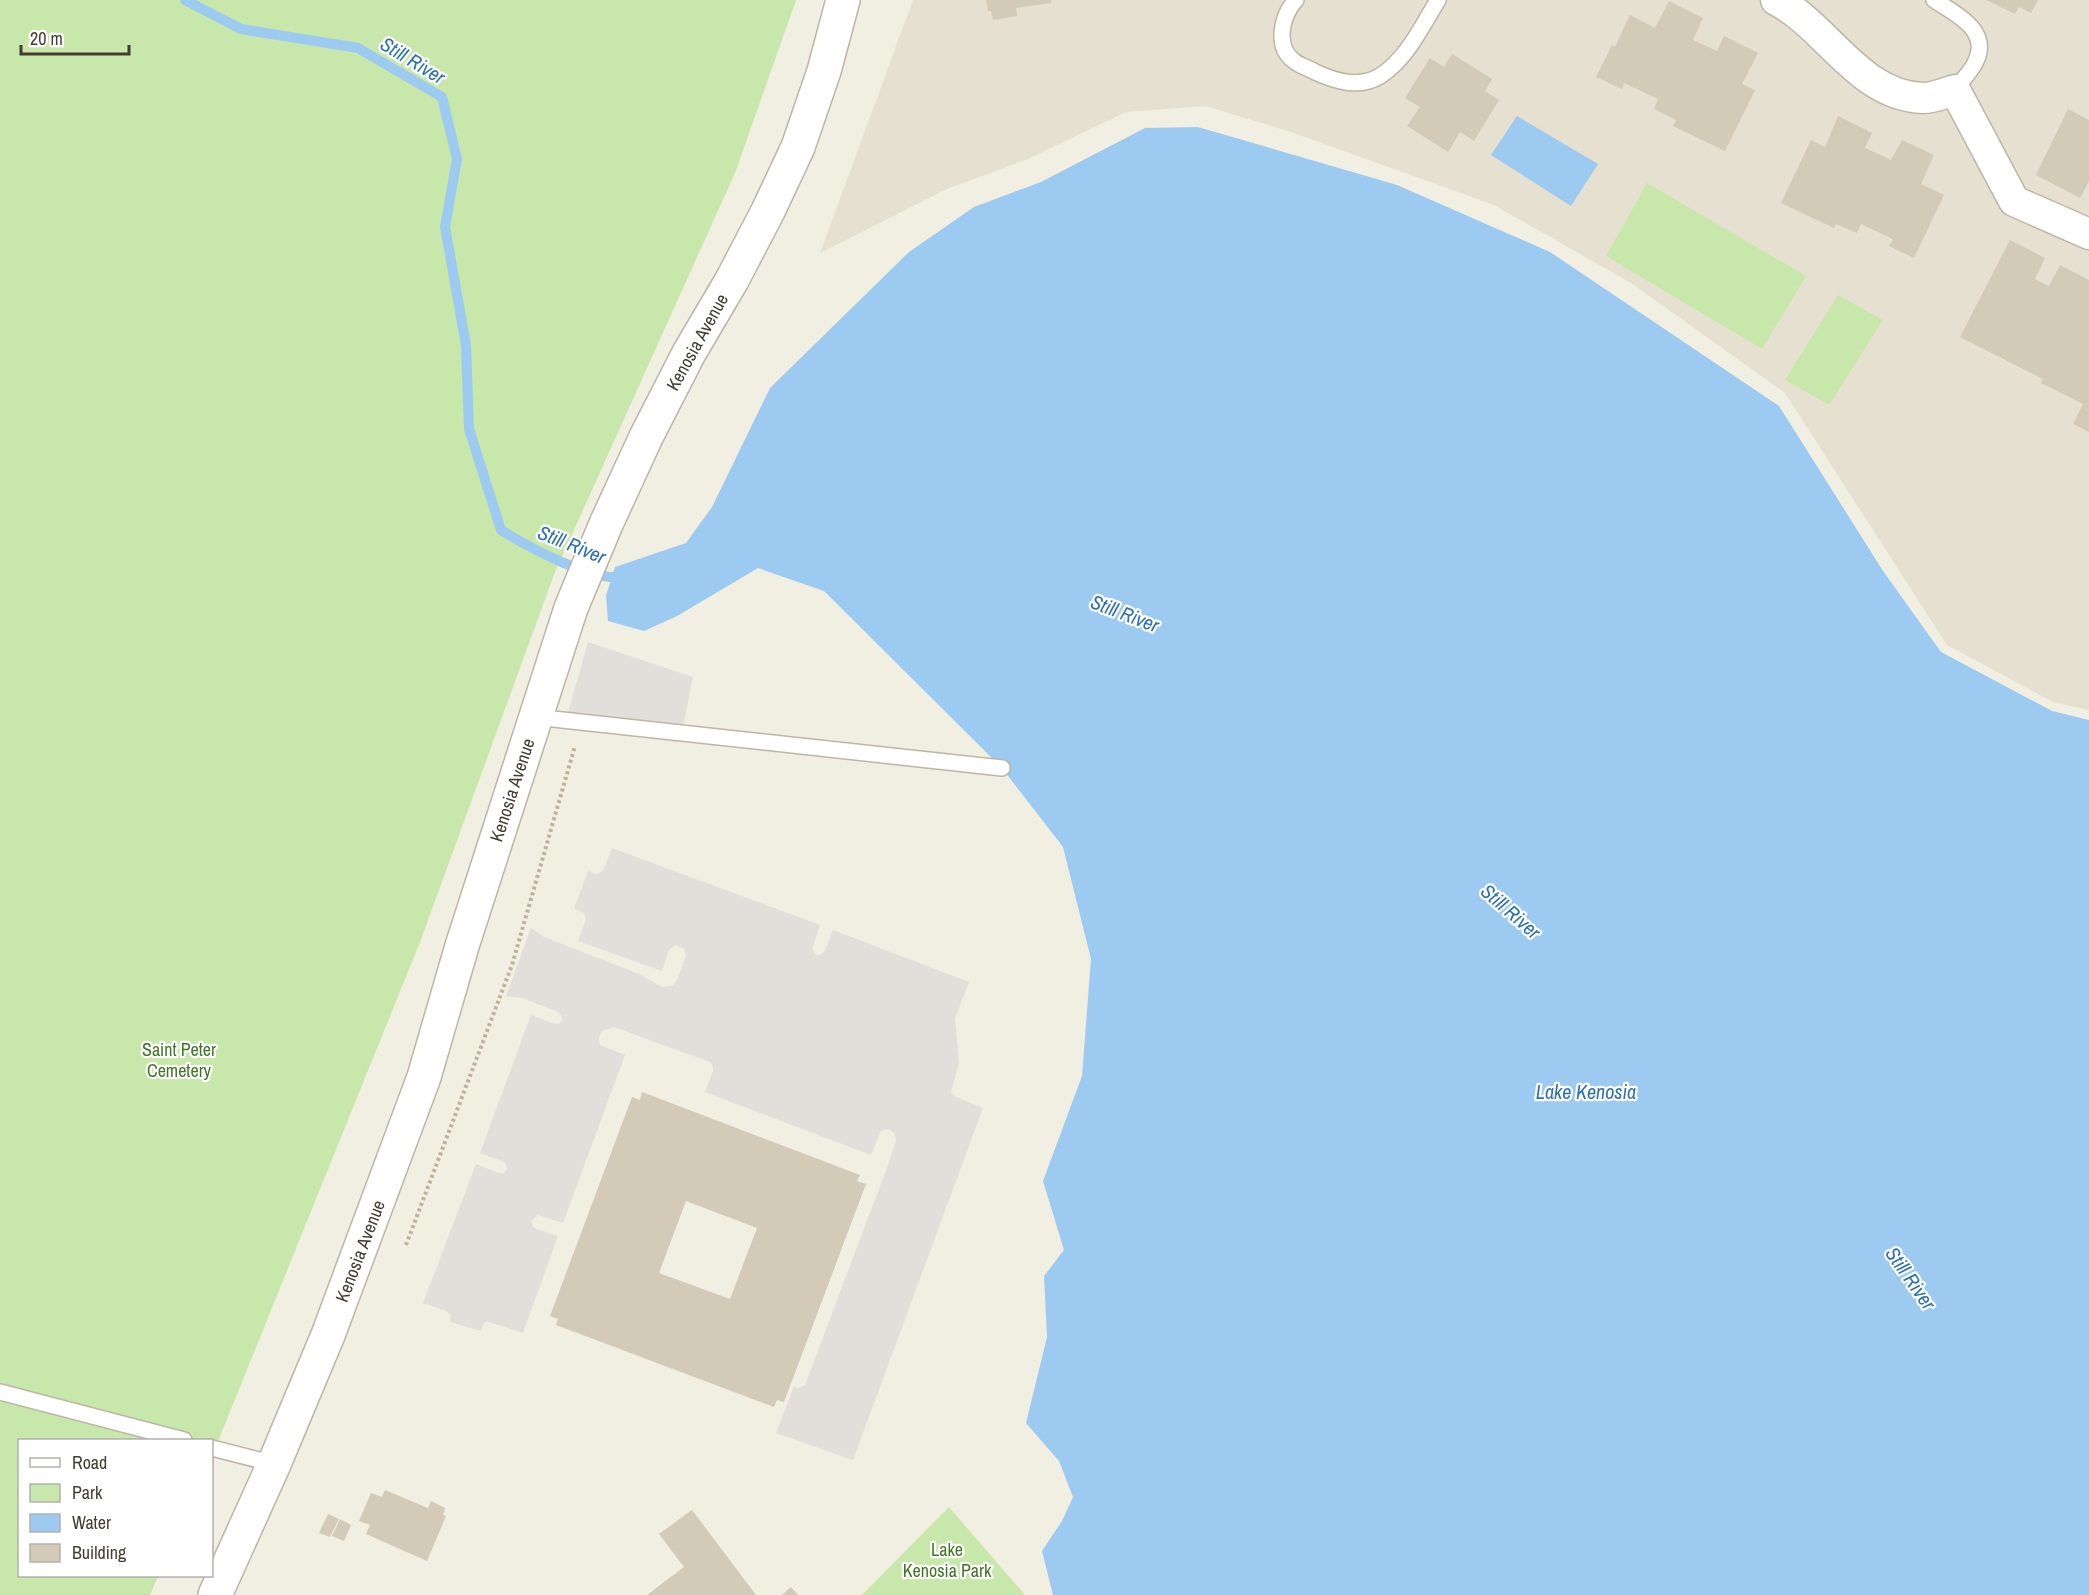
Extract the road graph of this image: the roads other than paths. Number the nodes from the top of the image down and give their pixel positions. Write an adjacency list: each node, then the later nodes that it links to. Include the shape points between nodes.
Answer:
1 (843, 0): 8 (street, Kenosia Avenue, via 824,71 793,157 737,270 646,436 571,609)
2 (1296, 0): 3 (lane, via 1283,22 1289,55 1293,61 1334,81 1351,83 1366,82 1389,70)
3 (1438, 0)
4 (1934, 0): 6 (lane, via 1971,24 1979,45 1975,63)
5 (1795, 5): 6 (street, via 1875,83 1895,93 1925,98)
6 (1955, 90): 7 (street, via 2014,201)
7 (2089, 234)
8 (535, 717): 9 (lane); 13 (street, Kenosia Avenue, via 424,1077 328,1335)
9 (1002, 768)
10 (0, 1392): 11 (lane)
11 (180, 1439)
12 (213, 1448): 13 (lane)
13 (274, 1464): 14 (street, Kenosia Avenue)
14 (215, 1595)

